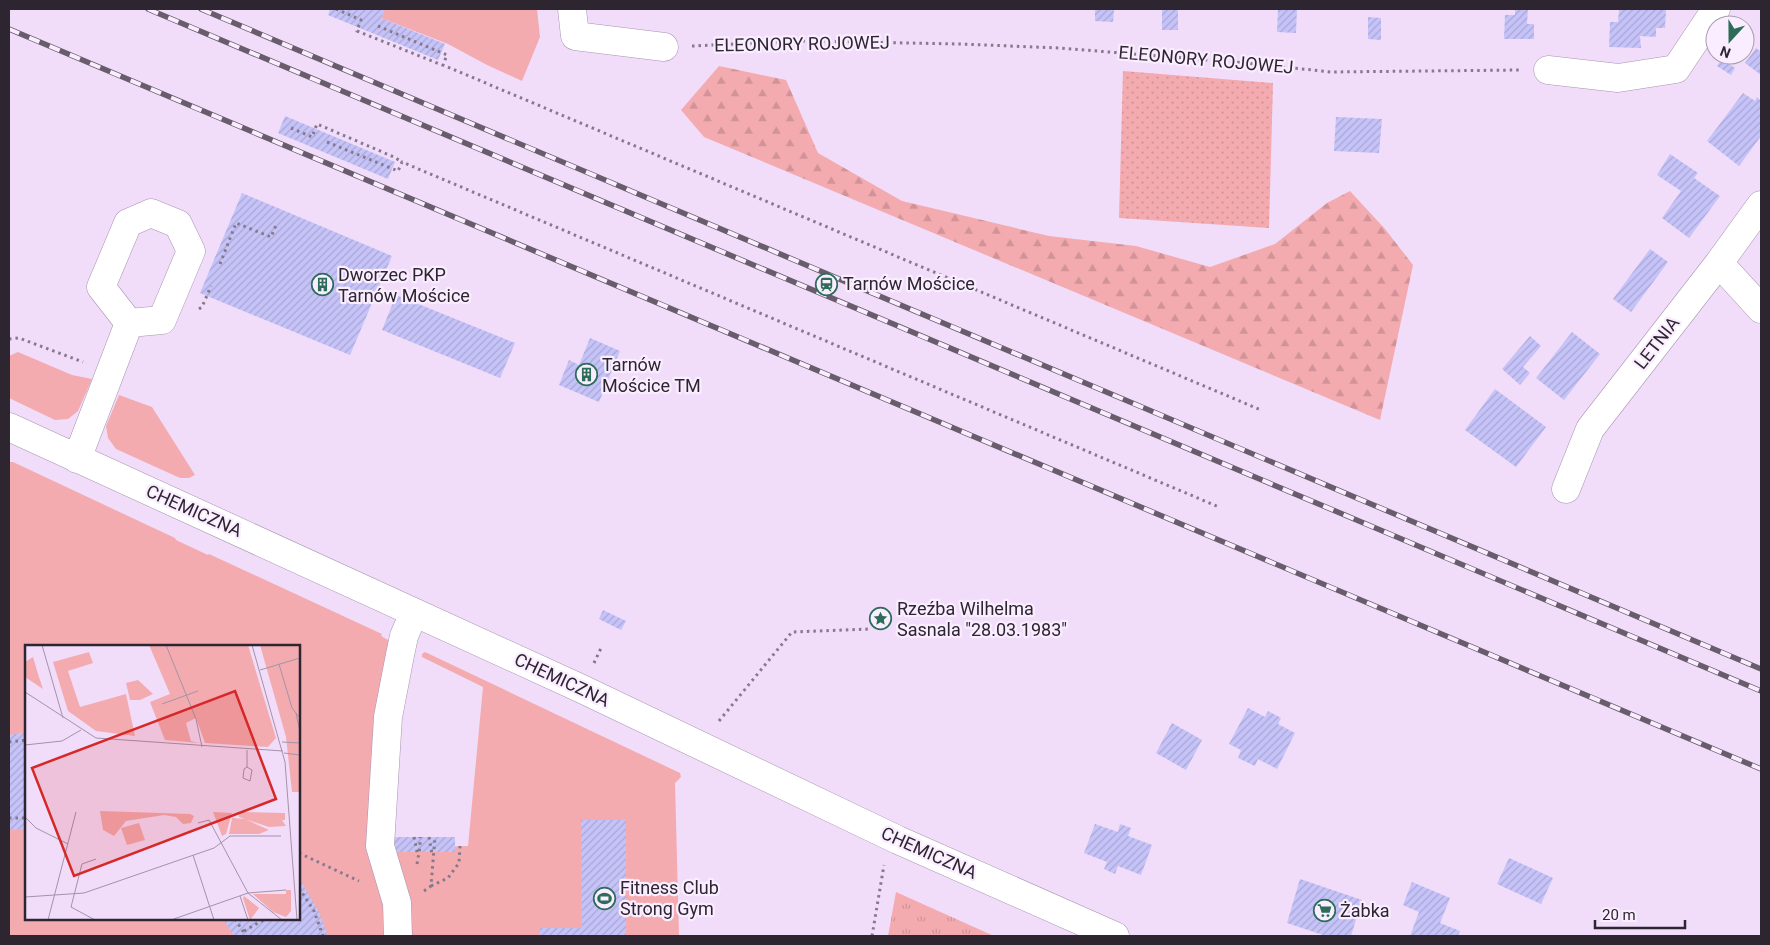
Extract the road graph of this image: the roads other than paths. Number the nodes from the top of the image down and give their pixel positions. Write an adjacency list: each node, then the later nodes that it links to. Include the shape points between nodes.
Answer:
1 (572, 9): 3 (street, via 575,36)
2 (1716, 9): 4 (street, via 1676,68 1618,78)
3 (664, 47)
4 (1548, 70)
5 (1761, 205): 6 (street, LETNIA)
6 (1719, 264): 7 (street); 11 (street, LETNIA, via 1590,429)
7 (1761, 309)
8 (129, 323): 10 (street)
9 (9, 427): 10 (street, CHEMICZNA)
10 (77, 459): 12 (street, CHEMICZNA)
11 (1566, 489)
12 (414, 613): 13 (street, via 404,636 388,716 380,846 397,903); 14 (street, CHEMICZNA, via 582,689 898,840)
13 (398, 936)
14 (1114, 936)

